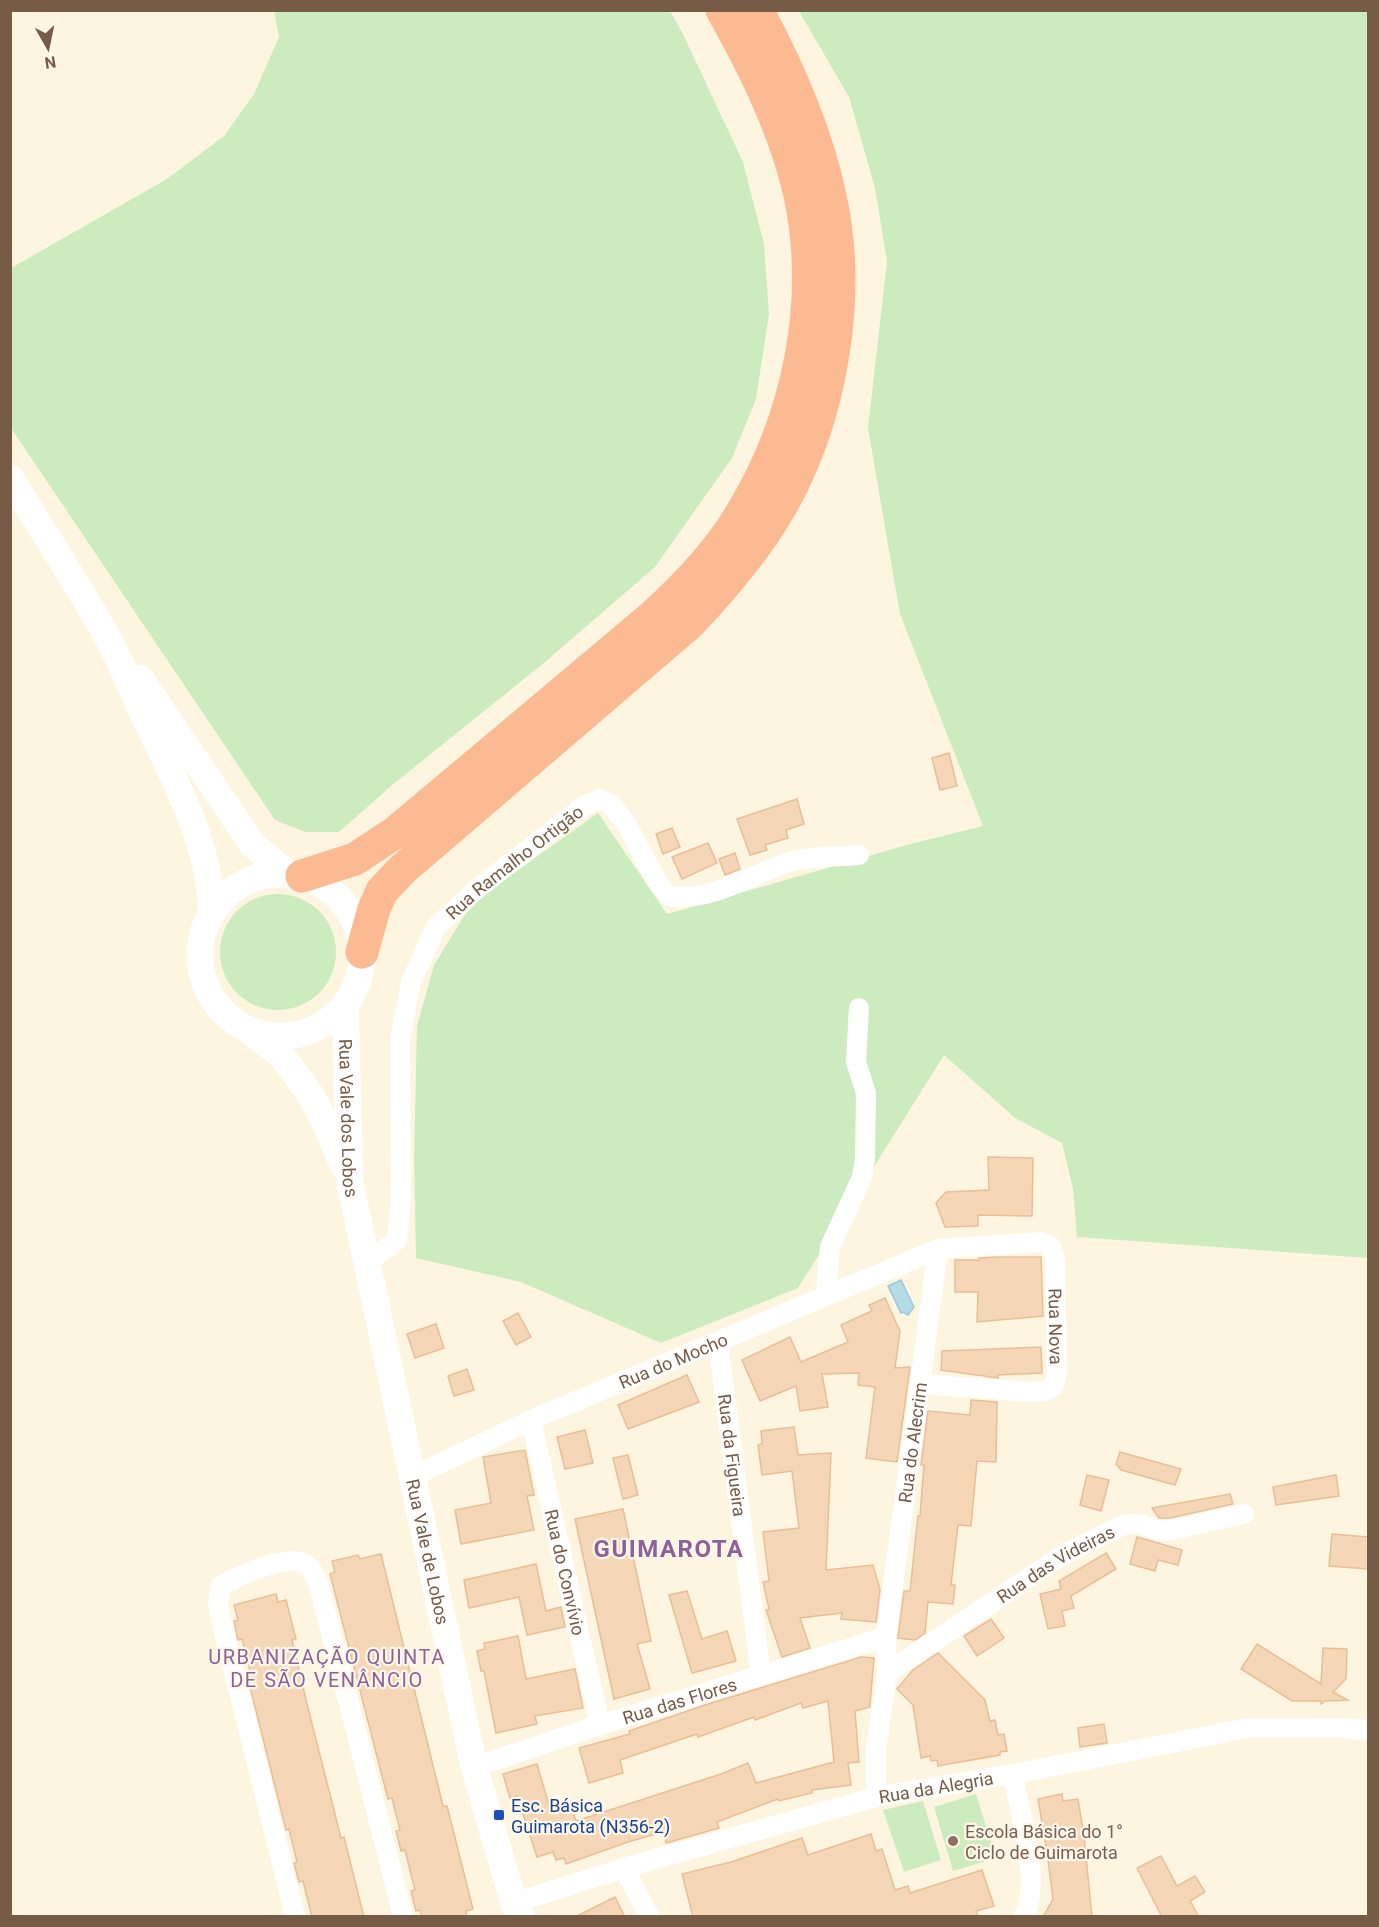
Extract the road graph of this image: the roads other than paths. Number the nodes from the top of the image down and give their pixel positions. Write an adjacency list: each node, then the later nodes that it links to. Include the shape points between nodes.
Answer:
1 (722, 10): 6 (highway, via 760,84 786,148 800,195 807,246 806,335 799,372 770,458 741,515 720,545 652,617 396,832 355,859)
2 (757, 10): 8 (highway, via 791,78 815,139 831,199 839,262 837,325 829,378 794,482 747,556 690,623 382,891)
3 (10, 478): 4 (main road)
4 (109, 639): 6 (main road, via 146,686 252,844); 7 (main road, via 194,822 210,880)
5 (859, 855): 14 (street, Rua Ramalho Ortigão, via 792,861 721,889 691,897 669,896 656,880 628,827 612,805 599,799 584,806 477,889 436,927 411,982 400,1040 401,1196 397,1240)
6 (295, 875): 7 (main road, via 266,875 245,882 226,895); 8 (main road, via 321,884 338,897 351,913)
7 (212, 912): 11 (main road, via 203,932 200,960 207,987 222,1010)
8 (362, 952): 9 (main road, via 358,980)
9 (345, 1004): 11 (main road, via 330,1020 299,1033 265,1034); 12 (main road, Rua Vale dos Lobos)
10 (860, 1008): 15 (street, via 856,1062 866,1093 865,1159 862,1177 830,1247)
11 (244, 1027): 12 (main road, Rua Vale dos Lobos, via 281,1055 312,1097)
12 (350, 1183): 14 (main road, Rua Vale de Lobos)
13 (938, 1249): 15 (street, Rua do Mocho); 17 (street, Rua do Alecrim); 17 (street, Rua Nova, via 1042,1242 1051,1247 1055,1259 1057,1374 1054,1386 1045,1391)
14 (366, 1263): 19 (main road, Rua Vale de Lobos)
15 (826, 1296): 16 (street, Rua do Mocho)
16 (718, 1342): 18 (street, Rua do Mocho); 23 (street, Rua da Figueira)
17 (920, 1384): 21 (street, Rua do Alecrim)
18 (531, 1420): 19 (street, Rua do Mocho); 24 (street, Rua do Convívio)
19 (412, 1477): 26 (main road, Rua Vale de Lobos)
20 (1244, 1514): 22 (street, Rua das Videiras, via 1161,1532 1140,1524 1120,1526 1061,1556)
21 (886, 1637): 22 (street, Rua do Alecrim); 23 (street, Rua das Flores)
22 (887, 1673): 28 (street, Rua do Alecrim, via 876,1750)
23 (761, 1676): 24 (street, Rua das Flores)
24 (600, 1725): 26 (street, Rua das Flores)
25 (1368, 1731): 27 (street, Rua da Alegria, via 1248,1728)
26 (474, 1767): 30 (main road, Rua Vale de Lobos)
27 (1013, 1774): 28 (street, Rua da Alegria); 34 (street, via 1030,1872 1031,1895)
28 (876, 1797): 29 (street, Rua da Alegria)
29 (624, 1868): 30 (street, Rua da Alegria); 33 (street)
30 (518, 1910)
31 (295, 1917): 32 (street, via 218,1602 221,1586 236,1576 289,1561 303,1563 313,1571 319,1586)
32 (403, 1917)
33 (649, 1917)
34 (1024, 1917)

